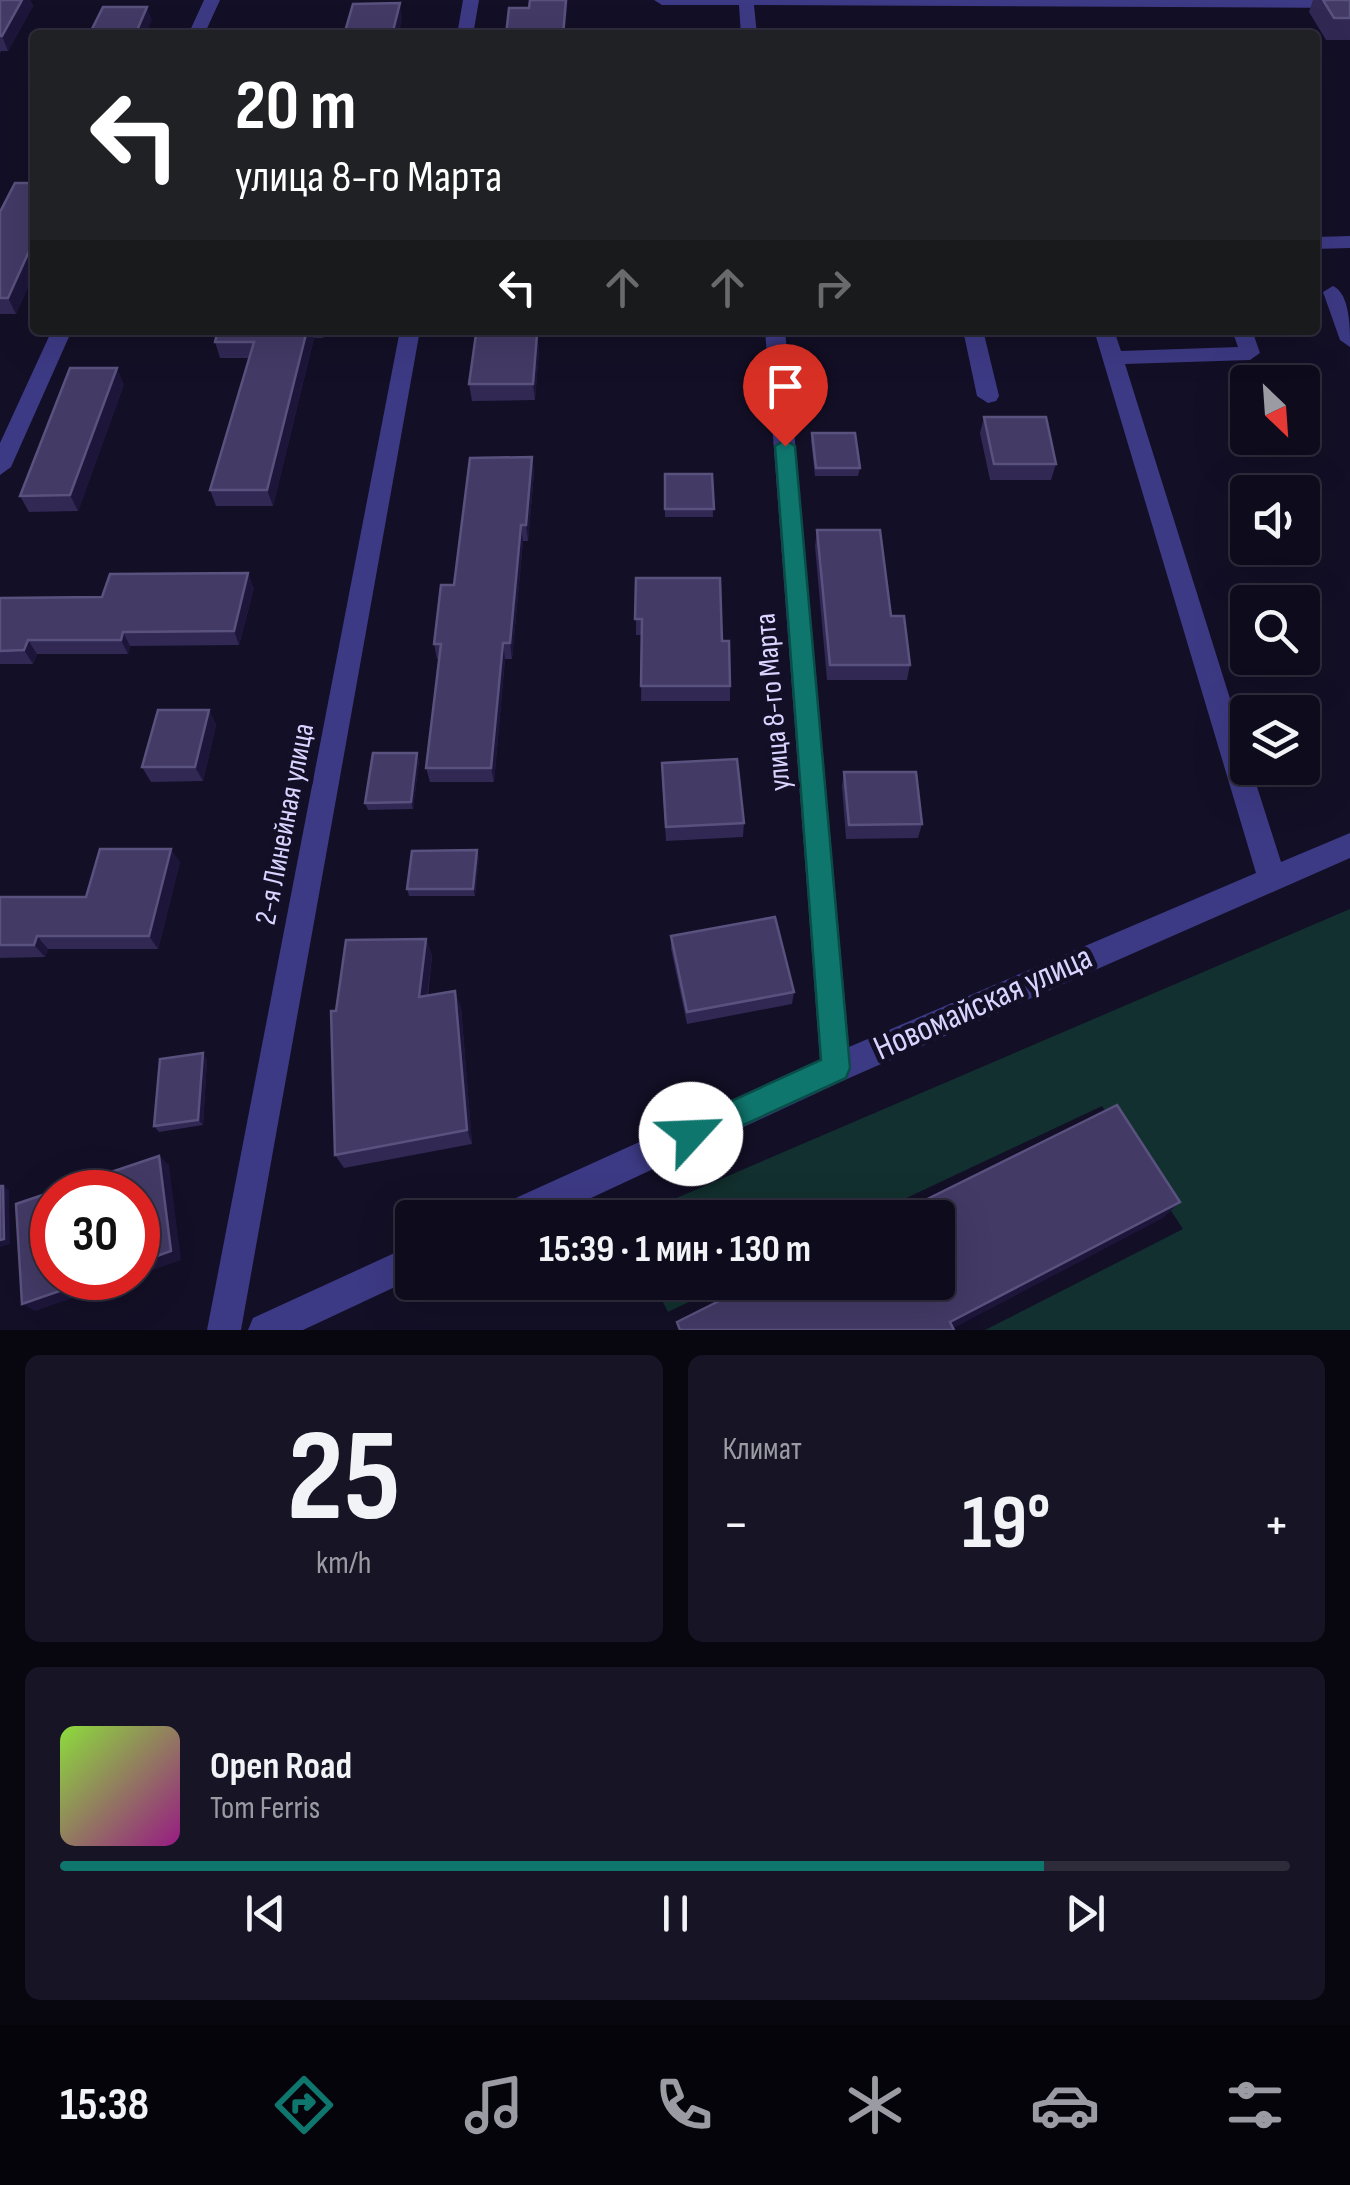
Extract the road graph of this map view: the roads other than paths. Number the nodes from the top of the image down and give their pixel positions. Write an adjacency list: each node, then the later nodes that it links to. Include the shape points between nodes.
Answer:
1 (212, 0): 8 (street)
2 (471, 0): 9 (street)
3 (662, 0): 4 (street)
4 (746, 1): 5 (street); 10 (street)
5 (1012, 1): 6 (street)
6 (1288, 1): 7 (street)
7 (1350, 3)
8 (198, 30)
9 (465, 30)
10 (749, 30)
11 (1350, 242): 12 (street)
12 (1320, 243)
13 (1333, 292): 20 (street)
14 (60, 335): 23 (street)
15 (409, 335): 29 (street, 2-я Линейная улица)
16 (775, 335): 26 (street, улица 8-го Марта)
17 (973, 335): 22 (street)
18 (1106, 335): 21 (street)
19 (1244, 335): 21 (street, via 1250,353)
20 (1350, 340)
21 (1113, 358): 25 (street)
22 (988, 396)
23 (0, 467)
24 (1350, 845): 25 (street, Новомайская улица)
25 (1271, 876): 26 (street, Новомайская улица)
26 (836, 1068): 27 (street, Новомайская улица)
27 (549, 1200)
28 (395, 1270): 30 (street)
29 (224, 1330)
30 (266, 1330)

